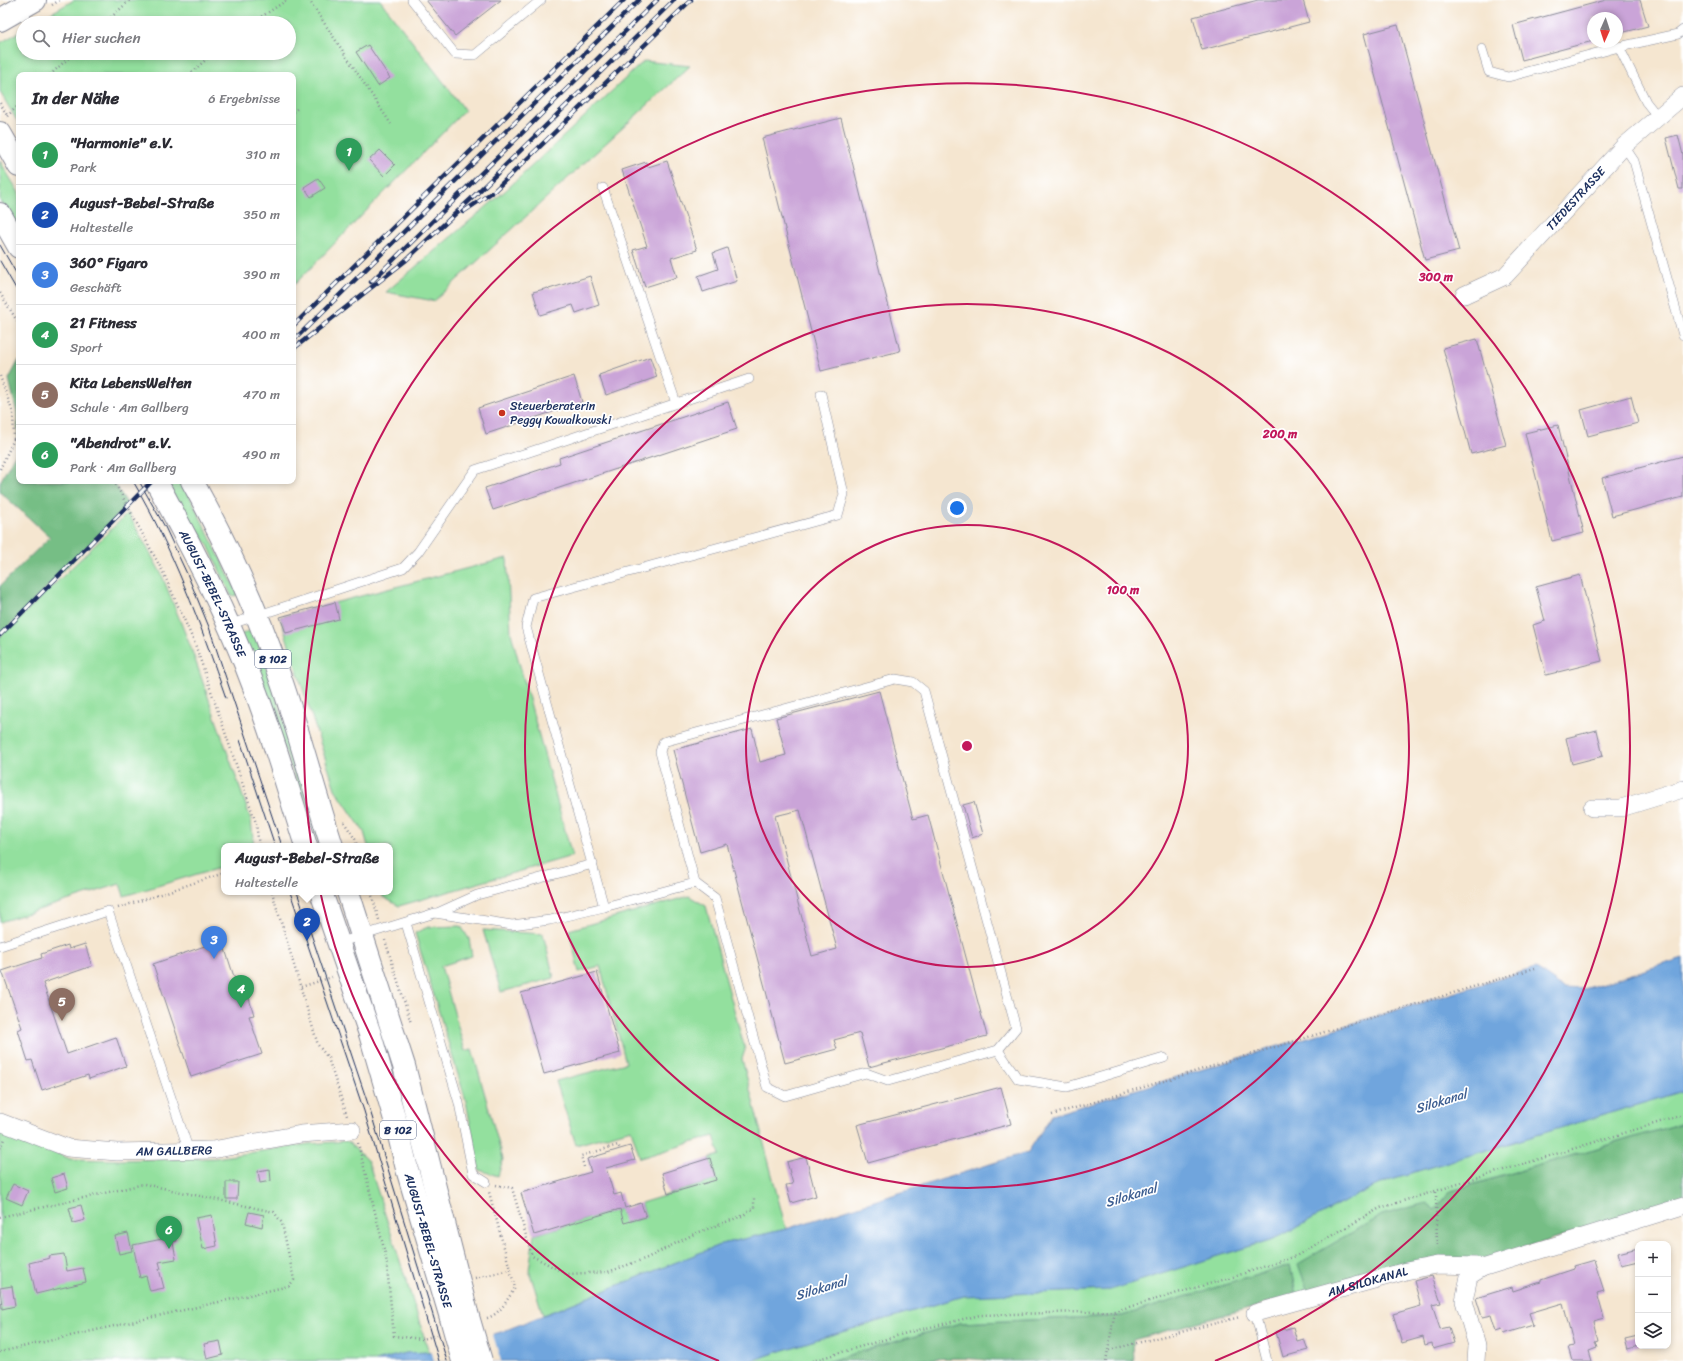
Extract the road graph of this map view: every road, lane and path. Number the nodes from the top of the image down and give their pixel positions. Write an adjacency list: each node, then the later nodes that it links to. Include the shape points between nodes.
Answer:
1 (35, 0): 9 (main road)
2 (130, 0): 7 (path)
3 (287, 0): 8 (path)
4 (309, 0): 23 (path)
5 (412, 0): 6 (lane, via 455,54 475,56)
6 (540, 0)
7 (113, 16)
8 (261, 16)
9 (0, 20)
10 (1683, 30): 11 (lane, via 1678,34)
11 (1623, 46)
12 (1615, 48): 14 (lane, via 1508,77 1489,72)
13 (1619, 48): 21 (lane, via 1646,102)
14 (1482, 49)
15 (66, 60): 17 (path)
16 (205, 60): 18 (path)
17 (53, 72)
18 (192, 72)
19 (1683, 96): 21 (street, TIEDESTRASSE)
20 (16, 109): 22 (path)
21 (1658, 117): 24 (street, TIEDESTRASSE)
22 (4, 124): 25 (main road)
23 (391, 124)
24 (1624, 146): 30 (street, TIEDESTRASSE, via 1505,276); 32 (lane, via 1634,161)
25 (16, 158)
26 (603, 188): 36 (lane)
27 (0, 214): 28 (main road)
28 (16, 241)
29 (0, 293): 31 (path)
30 (1464, 295)
31 (16, 319)
32 (1683, 335)
33 (0, 376): 37 (path, via 13,413)
34 (749, 379): 36 (lane)
35 (821, 394): 49 (lane, via 844,494 838,515 533,598 526,627)
36 (676, 403): 42 (lane, via 475,470 418,552 402,568)
37 (14, 439): 38 (path)
38 (0, 469)
39 (116, 484): 46 (path, via 163,572 195,644 256,823)
40 (158, 484): 43 (main road, AUGUST-BEBEL-STRASSE / B 102, via 192,548)
41 (194, 484): 42 (main road, B 102, via 230,555)
42 (256, 616): 43 (lane); 48 (main road, B 102, via 281,680)
43 (228, 625): 47 (main road, AUGUST-BEBEL-STRASSE / B 102, via 254,687)
44 (1683, 789): 45 (street, via 1621,808)
45 (1592, 808)
46 (259, 843)
47 (305, 843)
48 (331, 843)
49 (593, 864): 55 (lane); 57 (lane, via 477,894)
50 (221, 875): 56 (path)
51 (695, 883): 55 (lane); 63 (lane, via 716,898 767,1087 784,1096 866,1073 888,1081); 63 (lane, via 660,752 663,742 895,679 913,682 924,691 1016,1028)
52 (273, 895): 68 (path, via 318,1045 328,1058)
53 (322, 895): 60 (main road, AUGUST-BEBEL-STRASSE / B 102)
54 (349, 895): 59 (main road, AUGUST-BEBEL-STRASSE / B 102)
55 (604, 907): 57 (lane, via 550,920 512,925)
56 (108, 911): 61 (lane); 70 (lane)
57 (435, 913): 58 (lane)
58 (406, 923): 59 (lane); 72 (lane, via 459,1103 474,1174)
59 (362, 936): 60 (lane); 83 (main road, AUGUST-BEBEL-STRASSE / B 102, via 404,1066)
60 (338, 943): 83 (main road, AUGUST-BEBEL-STRASSE / B 102, via 370,1034 407,1169)
61 (0, 946)
62 (1535, 968): 65 (path)
63 (998, 1050): 64 (lane, via 1018,1079 1067,1087)
64 (1164, 1058)
65 (1052, 1115)
66 (1683, 1115): 73 (path)
67 (0, 1122): 70 (street, AM GALLBERG, via 68,1148 117,1152)
68 (352, 1130): 70 (street, AM GALLBERG, via 301,1134 212,1150); 85 (path, via 360,1145 386,1257 394,1336)
69 (620, 1149): 71 (path, via 618,1145 580,1156)
70 (189, 1151)
71 (584, 1167)
72 (486, 1182): 74 (path, via 512,1188 532,1256 567,1274 608,1272 647,1258 694,1234 742,1216 754,1208); 79 (path)
73 (1436, 1192): 77 (path); 81 (path, via 1380,1208 1296,1256)
74 (754, 1196)
75 (1683, 1206): 78 (street, AM SILOKANAL)
76 (0, 1217): 87 (path, via 144,1184 266,1210 274,1212 282,1224 294,1280 289,1286)
77 (1437, 1265): 78 (street, AM SILOKANAL); 82 (street, AM SILOKANAL, via 1406,1271)
78 (1482, 1268): 93 (street, AM SILOKANAL, via 1469,1276 1464,1301 1476,1346)
79 (510, 1270): 80 (path); 84 (path, via 515,1288 500,1311)
80 (471, 1279)
81 (1115, 1311): 86 (path); 90 (path, via 980,1315 910,1332)
82 (1255, 1313): 86 (path); 92 (lane)
83 (459, 1315): 88 (main road, AUGUST-BEBEL-STRASSE / B 102, bridge); 89 (main road, AUGUST-BEBEL-STRASSE / B 102, bridge)
84 (492, 1317)
85 (423, 1339)
86 (1109, 1350): 91 (path)
87 (0, 1352)
88 (463, 1361)
89 (481, 1361)
90 (812, 1361)
91 (1106, 1361)
92 (1267, 1361)
93 (1476, 1361)

